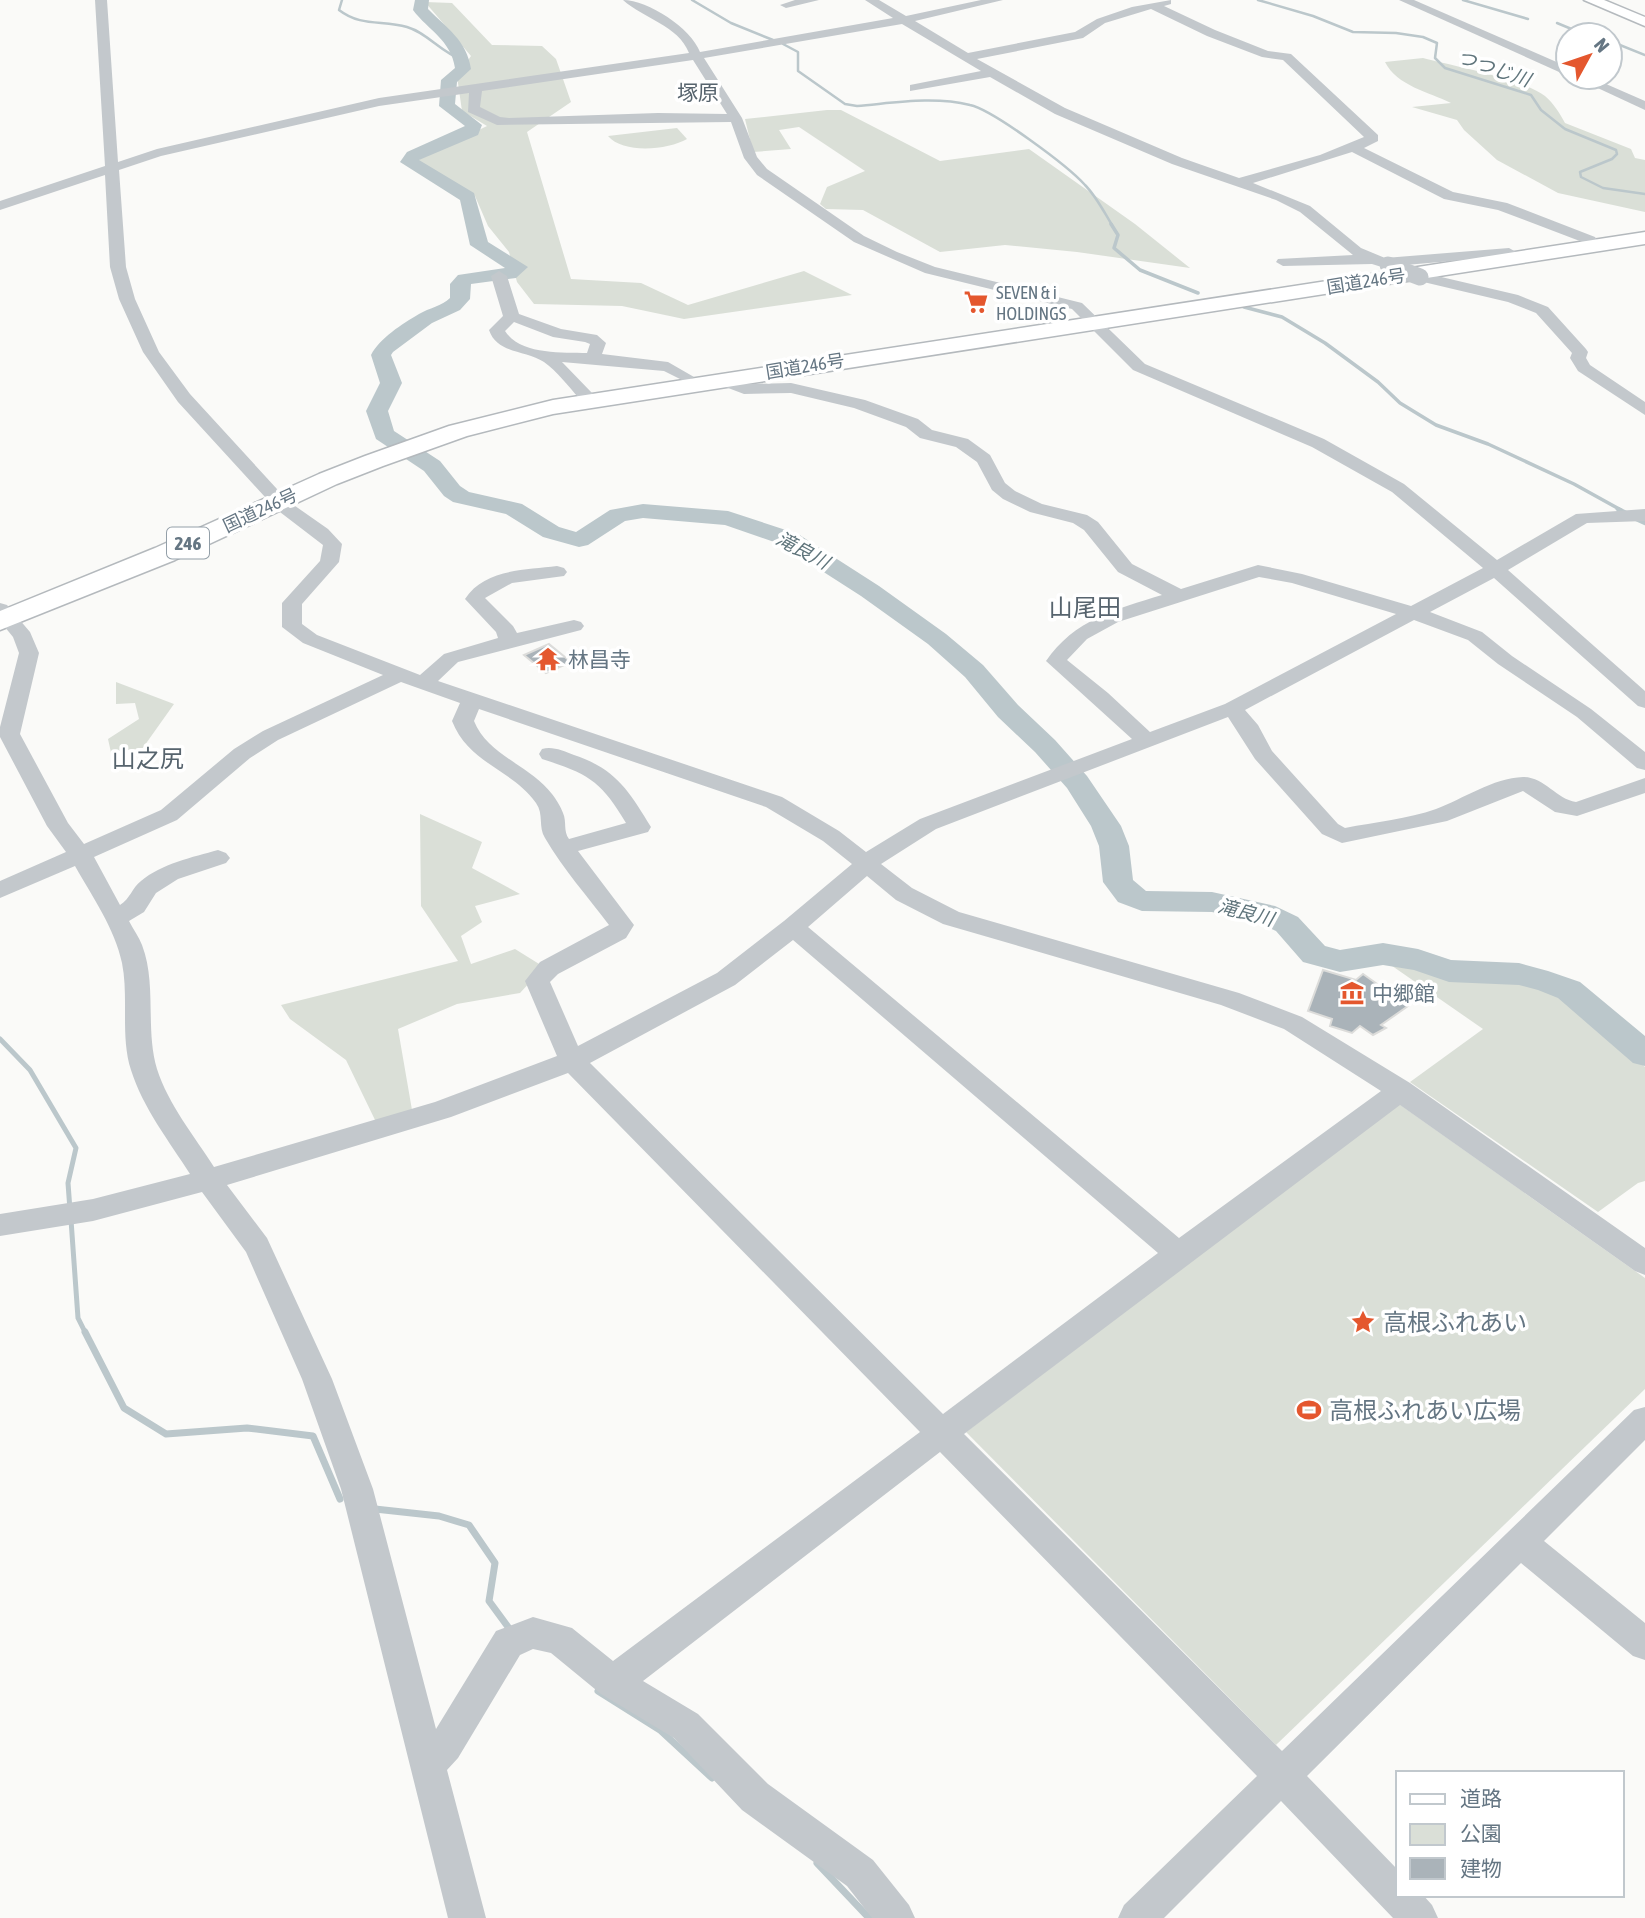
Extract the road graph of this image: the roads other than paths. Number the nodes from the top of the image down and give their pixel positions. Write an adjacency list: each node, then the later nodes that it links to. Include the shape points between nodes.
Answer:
1 (101, 0): 27 (street)
2 (629, 0): 17 (street, via 675,28 690,41)
3 (813, 0): 11 (street)
4 (871, 0): 14 (street)
5 (997, 0): 10 (street)
6 (1117, 0): 13 (street)
7 (1178, 0): 12 (street)
8 (1405, 0): 19 (street)
9 (1591, 0): 15 (main road)
10 (978, 2): 14 (street)
11 (786, 5)
12 (1152, 5): 13 (street); 26 (street, via 1255,50 1287,57 1373,138)
13 (1131, 10): 16 (street); 18 (street, via 1079,35)
14 (905, 20): 17 (street); 18 (street)
15 (1645, 22)
16 (1152, 23)
17 (696, 56): 21 (street); 25 (street)
18 (967, 57): 20 (street)
19 (1554, 66)
20 (992, 74): 22 (street); 28 (street, via 1143,148)
21 (475, 87): 25 (street, via 473,109 509,122); 27 (street, via 280,124)
22 (914, 88)
23 (1611, 91): 24 (street)
24 (1645, 106)
25 (736, 118): 39 (street, via 751,158 762,172 859,239 930,270 1062,301)
26 (1353, 148): 28 (street); 32 (street, via 1434,190 1502,206)
27 (111, 167): 29 (street); 47 (street, via 118,267 140,334 190,407)
28 (1240, 182): 35 (street, via 1305,209 1356,251)
29 (0, 206)
30 (1645, 232): 32 (highway, 国道246号 / 246)
31 (1645, 238): 33 (highway, 国道246号 / 246)
32 (1590, 240): 33 (highway, 国道246号 / 246)
33 (1508, 256): 35 (street); 37 (street, via 1491,266); 39 (highway, 国道246号 / 246)
34 (1283, 262): 35 (street)
35 (1382, 262): 37 (street, bridge)
36 (499, 276): 38 (street)
37 (1426, 279): 45 (street, via 1513,298 1542,310 1580,352 1584,368)
38 (511, 317): 40 (street, via 497,330 499,336 509,344); 41 (street, via 562,335 593,338 598,343)
39 (1092, 318): 42 (highway, 国道246号 / 246); 43 (highway, 国道246号 / 246); 49 (street, via 1139,367 1318,443 1398,488)
40 (547, 356): 41 (street); 44 (street)
41 (593, 358): 42 (street, via 668,366)
42 (686, 377): 44 (highway, 国道246号 / 246)
43 (721, 379): 46 (highway, 国道246号 / 246, via 553,407); 51 (street, via 744,389 791,388 859,404 912,423 926,434 962,443 984,459 998,486 1009,495 1036,508 1080,519 1125,568)
44 (585, 394): 46 (highway, 国道246号 / 246, via 503,410)
45 (1645, 410)
46 (417, 439): 47 (highway, 国道246号 / 246)
47 (275, 497): 53 (highway, 国道246号 / 246, via 165,554); 56 (street, via 325,533 333,544 329,562 292,603 292,626 310,639)
48 (1645, 515): 49 (street, via 1583,518)
49 (1496, 569): 52 (street); 58 (street)
50 (557, 572): 55 (street, via 508,578 480,590 475,599 506,630)
51 (1180, 596): 52 (street, via 1258,571); 61 (street, via 1098,622 1063,649 1056,661)
52 (1412, 612): 59 (street); 63 (street, via 1475,636 1574,705)
53 (2, 616): 67 (street, via 23,636 29,653 9,734 58,826)
54 (573, 626): 55 (street)
55 (509, 641): 56 (street, via 451,658)
56 (412, 679): 57 (street); 67 (street, via 278,731 251,747 169,815)
57 (472, 701): 60 (street); 64 (street, via 463,721 467,731 483,751)
58 (1645, 702)
59 (1232, 708): 61 (street); 65 (street, via 1263,754 1330,829 1342,836 1439,816 1522,783 1563,807 1577,808)
60 (570, 732): 62 (street); 69 (street, via 774,802 831,836)
61 (1148, 742): 69 (street, via 928,824)
62 (550, 754): 64 (street); 66 (street, via 591,767 613,783 640,827)
63 (1645, 763)
64 (527, 781): 66 (street, via 544,798 553,814 554,835)
65 (1645, 785)
66 (565, 847): 73 (street, via 622,925 549,968 537,981)
67 (81, 856): 70 (street); 71 (street)
68 (218, 858): 71 (street, via 170,874 148,887 136,906)
69 (866, 866): 72 (street); 74 (street, via 904,894 951,918 1230,999 1293,1023)
70 (0, 890)
71 (116, 918): 75 (street, via 131,944 144,1070)
72 (793, 927): 73 (street, via 726,979); 77 (street)
73 (572, 1061): 75 (street, via 442,1110); 80 (street)
74 (1401, 1090): 77 (street); 78 (street)
75 (208, 1180): 76 (street, via 93,1210); 84 (street, via 257,1246 317,1379 356,1489)
76 (0, 1225)
77 (1178, 1254): 80 (street)
78 (1645, 1263)
79 (1645, 1420): 81 (street)
80 (941, 1435): 83 (street); 85 (street)
81 (1519, 1541): 82 (street); 85 (street)
82 (1645, 1644)
83 (613, 1682): 84 (street, via 560,1639 521,1638 446,1746); 89 (street, via 686,1726 755,1797 860,1873)
84 (427, 1764): 88 (street)
85 (1281, 1774): 86 (street); 90 (street)
86 (1396, 1894)
87 (1399, 1897): 91 (street)
88 (467, 1918)
89 (897, 1918)
90 (1137, 1918)
91 (1419, 1918)

